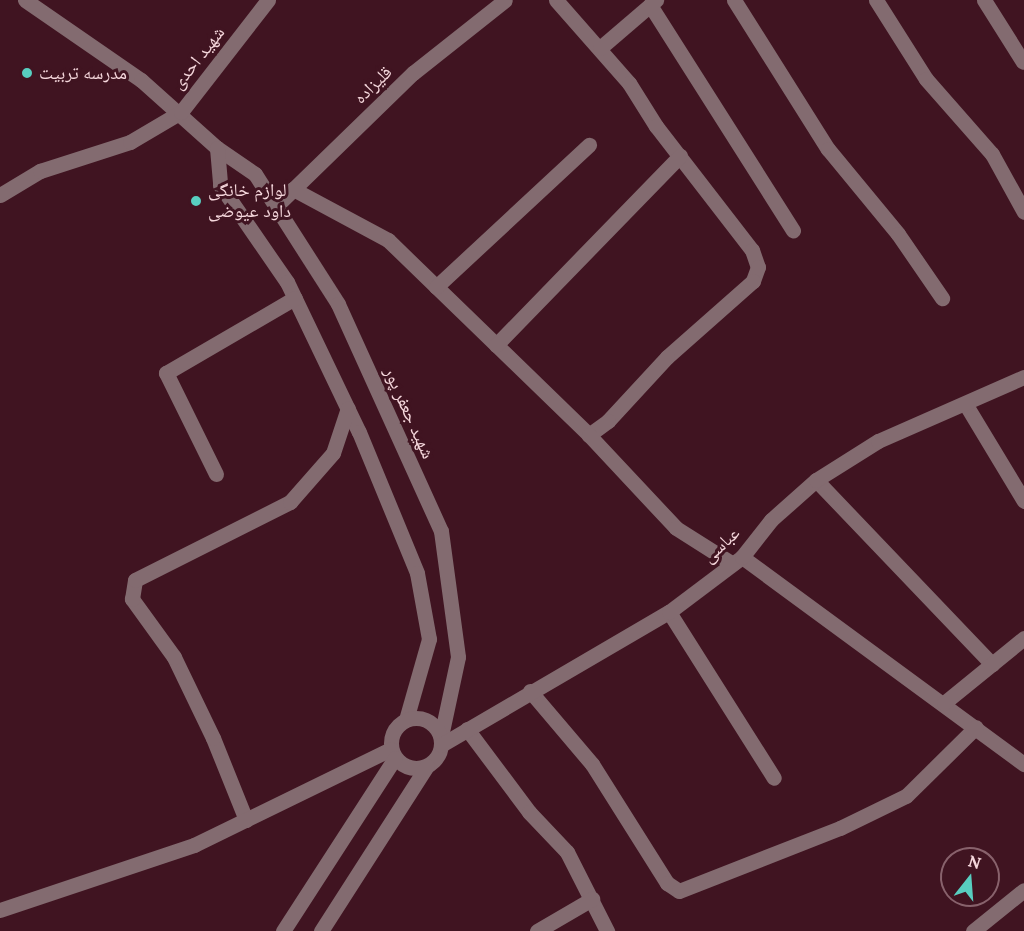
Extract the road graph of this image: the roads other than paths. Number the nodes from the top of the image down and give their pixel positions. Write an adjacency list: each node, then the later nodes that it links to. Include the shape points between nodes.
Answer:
1 (25, 0): 11 (street, شهید جعفر پور)
2 (267, 0): 11 (street, شهید احدی)
3 (505, 0): 15 (street, قلیزاده, via 413,73)
4 (556, 0): 9 (street)
5 (734, 0): 22 (street, via 828,149 898,234)
6 (876, 0): 18 (street, via 926,79 992,154)
7 (984, 0): 10 (street)
8 (653, 2): 9 (street); 19 (street)
9 (600, 48): 14 (street)
10 (1023, 62)
11 (181, 112): 13 (street, شهید جعفر پور); 16 (street, via 130,142 40,171)
12 (589, 145): 20 (street)
13 (217, 148): 17 (street, شهید جعفر پور, via 255,174); 21 (street, via 220,185)
14 (680, 156): 23 (street); 27 (street, via 752,250 758,267 753,280 667,357)
15 (293, 189): 17 (street, قلیزاده); 20 (street, via 388,240)
16 (0, 195)
17 (276, 206): 40 (street, شهید جعفر پور, via 338,304 441,531 458,657)
18 (1024, 212)
19 (793, 230)
20 (436, 287): 23 (street)
21 (295, 298): 26 (street); 28 (street, via 166,373)
22 (942, 298)
23 (496, 345): 27 (street)
24 (1024, 377): 25 (street, عباسی)
25 (966, 405): 29 (street, عباسی, via 878,441); 30 (street)
26 (348, 408): 37 (street, via 417,573 429,639); 45 (street, via 333,453 290,502 135,580 132,599 174,657)
27 (590, 435): 31 (street, via 676,528)
28 (216, 474)
29 (816, 480): 31 (street, عباسی, via 771,520); 34 (street)
30 (1024, 501)
31 (737, 561): 32 (street, عباسی); 36 (street)
32 (669, 612): 35 (street, عباسی); 44 (street)
33 (1024, 638): 34 (street)
34 (992, 664): 36 (street)
35 (530, 691): 38 (street, via 592,764 667,883 679,891 840,828 906,796); 39 (street, عباسی)
36 (944, 703): 38 (street)
37 (406, 720): 40 (street, via 416,717 430,722); 41 (street, via 392,734)
38 (976, 727): 42 (street)
39 (467, 729): 40 (street, عباسی); 47 (street, via 529,812 567,852)
40 (441, 741): 43 (street, via 439,753)
41 (393, 754): 43 (street, via 410,767); 45 (street); 49 (street)
42 (1024, 764)
43 (427, 766): 50 (street)
44 (774, 778)
45 (246, 820): 48 (street, via 194,845)
46 (1024, 890): 53 (street)
47 (592, 898): 51 (street); 52 (street)
48 (0, 910)
49 (284, 931)
50 (321, 931)
51 (537, 931)
52 (607, 931)
53 (973, 931)

